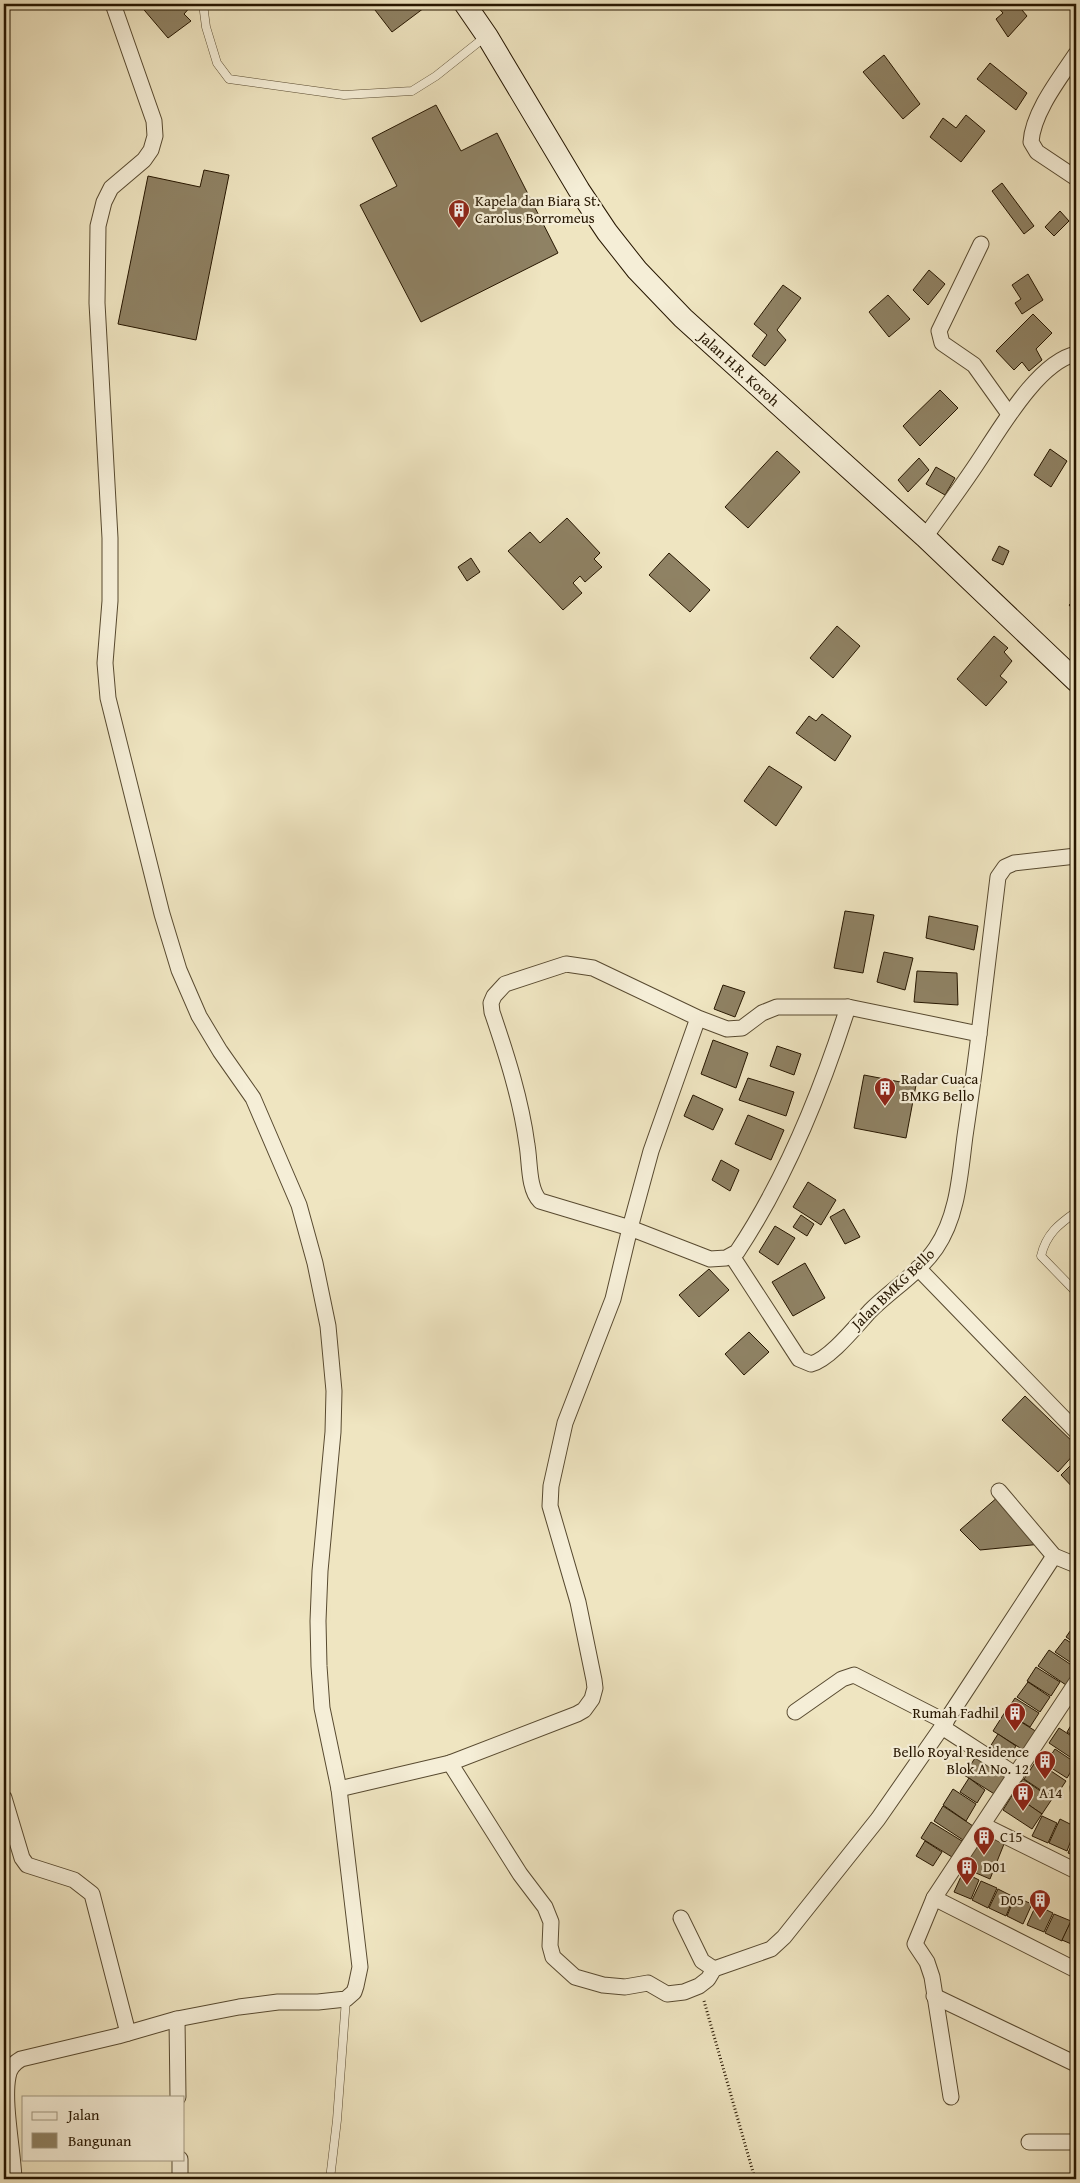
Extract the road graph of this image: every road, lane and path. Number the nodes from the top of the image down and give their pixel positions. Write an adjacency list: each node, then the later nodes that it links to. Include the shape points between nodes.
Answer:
1 (113, 4): 31 (street, via 154,121 156,136 148,156 111,188 98,226 97,303 110,538 105,664 108,698 162,914 185,988 220,1051 253,1098 299,1205 315,1263 328,1326 334,1391 320,1571 319,1666 322,1708)
2 (203, 4): 4 (lane, via 217,63 229,79 344,95 412,91)
3 (465, 4): 4 (main road, Jalan H.R. Koroh)
4 (487, 36): 10 (main road, Jalan H.R. Koroh, via 584,197 637,270 690,324)
5 (1076, 54): 6 (street, via 1051,92 1034,127 1031,142 1037,152)
6 (1076, 178)
7 (981, 244): 9 (street, via 940,331 942,342 974,366)
8 (1076, 354): 9 (street, via 1048,369)
9 (1009, 414): 10 (street)
10 (925, 537): 11 (main road, Jalan H.R. Koroh)
11 (1076, 681)
12 (1076, 856): 15 (street, Jalan BMKG Bello, via 1014,863 998,876)
13 (848, 1007): 14 (street, via 777,1007 762,1013 742,1028 732,1030); 15 (street); 18 (street, via 818,1092 780,1179)
14 (698, 1018): 17 (street, via 652,1151); 17 (street, via 630,984 580,965 566,964 505,984 492,1002 492,1012 515,1082 537,1198 550,1205)
15 (980, 1034): 19 (street, Jalan BMKG Bello, via 952,1216 935,1249)
16 (1076, 1212): 20 (lane, via 1056,1227 1044,1242 1041,1256)
17 (630, 1228): 18 (street, via 710,1259); 28 (street, via 613,1299 565,1423 551,1486 550,1506 578,1602 594,1694 584,1710 577,1714)
18 (732, 1256): 19 (street, Jalan BMKG Bello, via 799,1360 811,1364 828,1354)
19 (918, 1268): 21 (street)
20 (1076, 1292)
21 (1076, 1431)
22 (999, 1491): 23 (street)
23 (1054, 1556): 24 (street); 27 (street)
24 (1076, 1565)
25 (1076, 1682): 29 (street)
26 (795, 1712): 27 (street, via 842,1679 854,1675)
27 (944, 1724): 29 (street); 38 (street, via 878,1819 784,1937 771,1950)
28 (450, 1763): 31 (street); 40 (street, via 520,1874 548,1911 552,1954 566,1971 588,1983 619,1987 648,1983 667,1994)
29 (1016, 1775): 34 (street)
30 (1076, 1784): 33 (lane)
31 (339, 1789): 42 (street, via 360,1967 356,1986)
32 (4, 1798): 44 (street, via 22,1858 28,1865 74,1880 92,1894)
33 (1076, 1808)
34 (983, 1825): 35 (street); 36 (street)
35 (1076, 1871)
36 (934, 1898): 39 (street); 41 (street, via 915,1944 927,1962)
37 (680, 1918): 38 (street, via 702,1961)
38 (714, 1969): 40 (street)
39 (1076, 1970)
40 (699, 1986): 55 (path)
41 (934, 1996): 45 (street); 48 (street)
42 (346, 2000): 43 (street, via 278,2002); 54 (lane)
43 (177, 2019): 44 (street); 47 (street)
44 (128, 2033): 46 (street, via 22,2059)
45 (1076, 2064)
46 (7, 2070): 52 (street)
47 (178, 2096)
48 (950, 2097)
49 (1029, 2142): 50 (street)
50 (1076, 2142)
51 (180, 2160): 53 (street)
52 (14, 2179)
53 (180, 2179)
54 (330, 2179)
55 (755, 2179)

